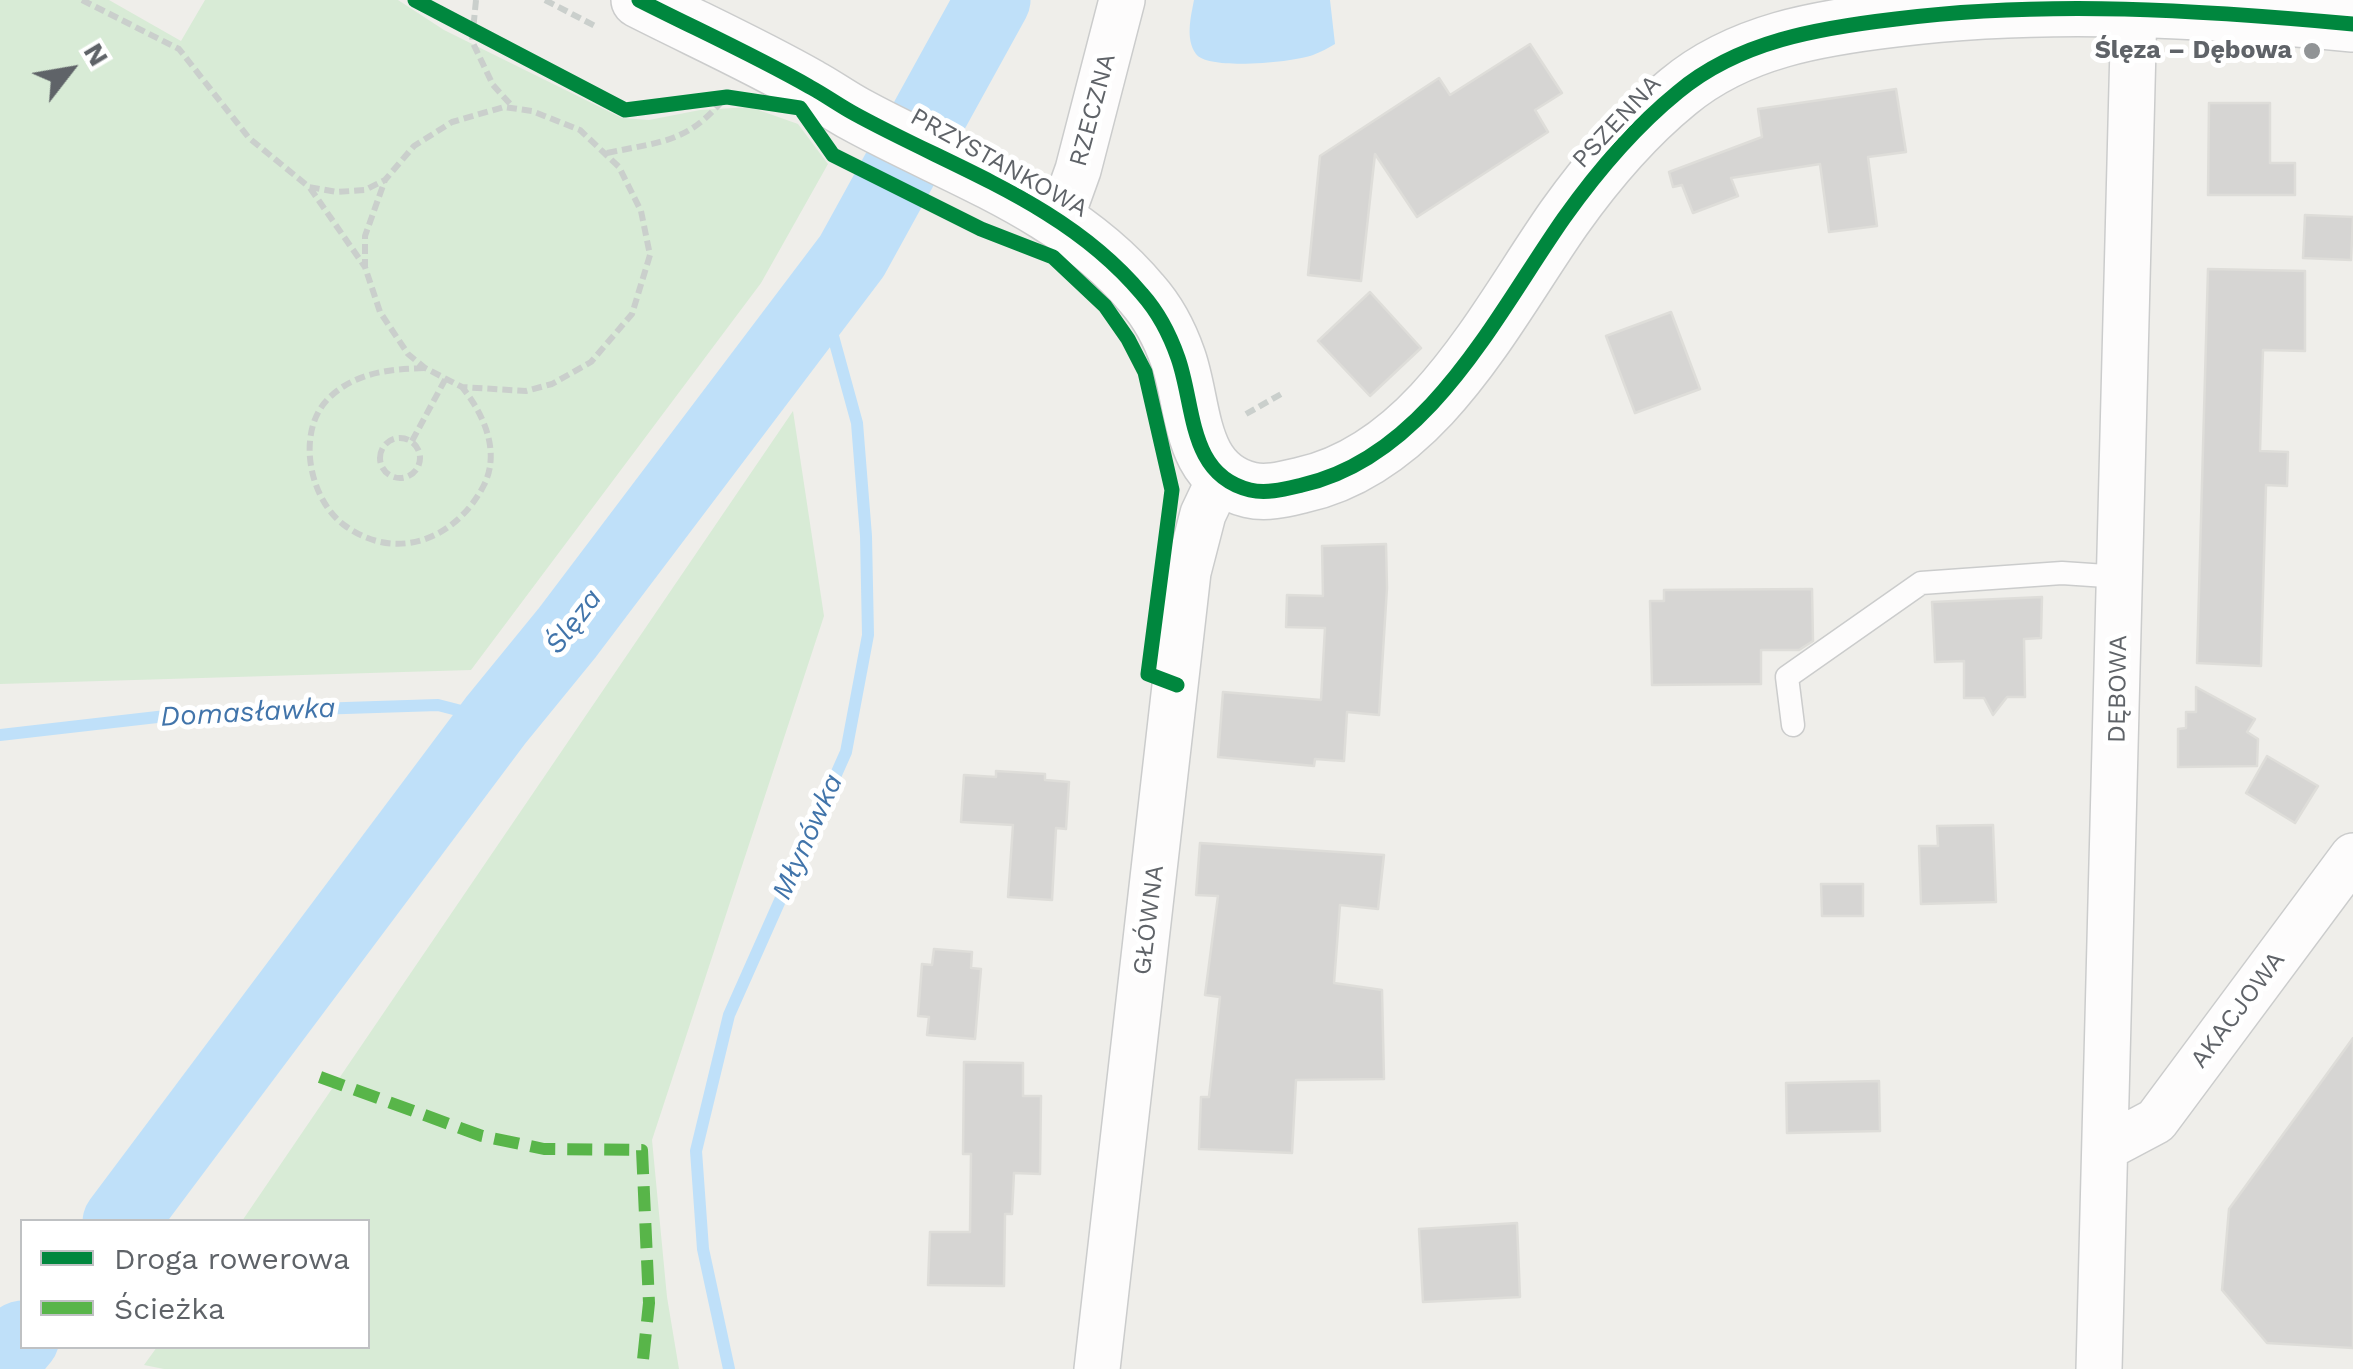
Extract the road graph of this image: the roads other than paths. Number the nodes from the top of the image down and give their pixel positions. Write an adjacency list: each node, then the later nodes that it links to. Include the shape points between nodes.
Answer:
1 (639, 0): 6 (street, PRZYSTANKOWA, via 740,84 855,114)
2 (1122, 0): 6 (street, RZECZNA)
3 (2030, 3): 4 (street, PSZENNA); 7 (street, PSZENNA, via 1840,26 1753,48 1704,72 1652,114 1599,174 1459,374 1423,414 1372,455 1316,482 1266,492)
4 (2134, 8): 5 (street, PSZENNA); 8 (street, DĘBOWA)
5 (2353, 24)
6 (1060, 220): 7 (street, PRZYSTANKOWA, via 1119,269 1162,322 1178,358 1199,447)
7 (1221, 476): 12 (street, GŁÓWNA, via 1188,572)
8 (2121, 577): 9 (lane, via 2062,573 1921,583 1787,677); 11 (street, DĘBOWA)
9 (1793, 724)
10 (2353, 856): 11 (street, AKACJOWA, via 2156,1121)
11 (2107, 1147): 13 (street, DĘBOWA)
12 (1097, 1369)
13 (2099, 1369)

